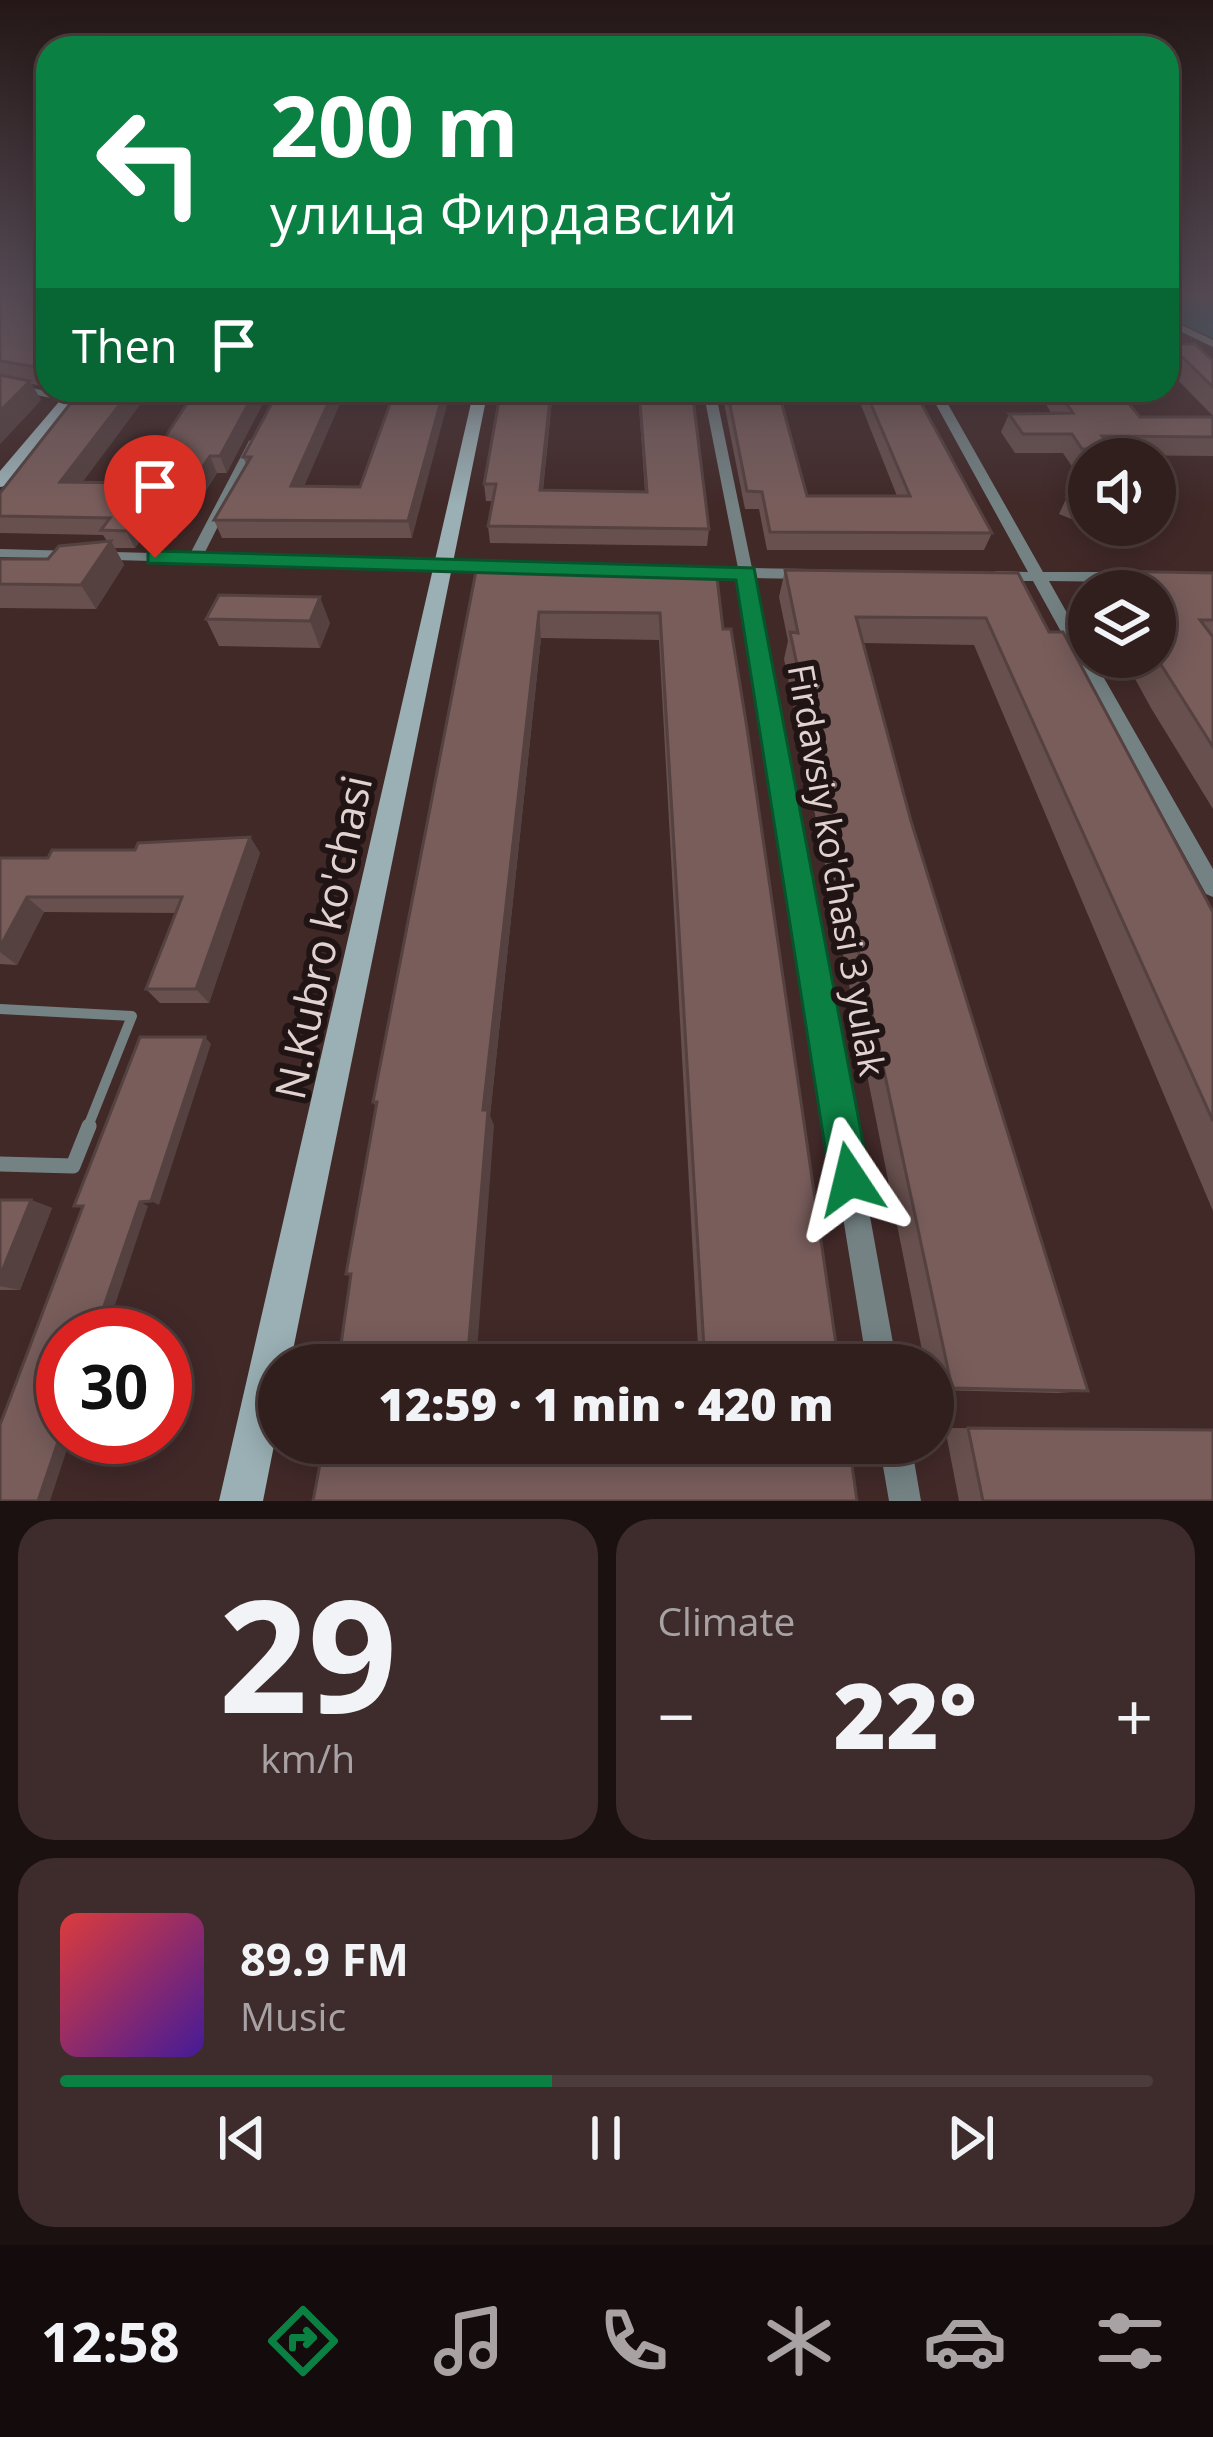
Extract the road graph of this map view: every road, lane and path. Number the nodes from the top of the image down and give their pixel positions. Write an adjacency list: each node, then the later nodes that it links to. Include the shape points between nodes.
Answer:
1 (0, 384): 2 (street)
2 (36, 389)
3 (67, 402): 8 (street)
4 (479, 402): 11 (street, N.Kubro ko'chasi)
5 (711, 402): 14 (street, Firdavsiy ko'chasi 3 yulak)
6 (941, 402): 17 (street)
7 (259, 432): 10 (street)
8 (0, 482)
9 (0, 553): 10 (street)
10 (194, 559): 11 (street)
11 (446, 565): 12 (street); 24 (street, N.Kubro ko'chasi)
12 (538, 567)
13 (677, 571): 14 (street)
14 (746, 573): 15 (street); 22 (street, Firdavsiy ko'chasi 3 yulak)
15 (814, 574)
16 (971, 576): 17 (street)
17 (1039, 577): 18 (street); 19 (street)
18 (1068, 577)
19 (1213, 888)
20 (0, 1009): 21 (lane, via 133,1016 73,1166)
21 (0, 1164)
22 (878, 1344)
23 (899, 1464): 25 (street)
24 (241, 1501)
25 (905, 1501)

